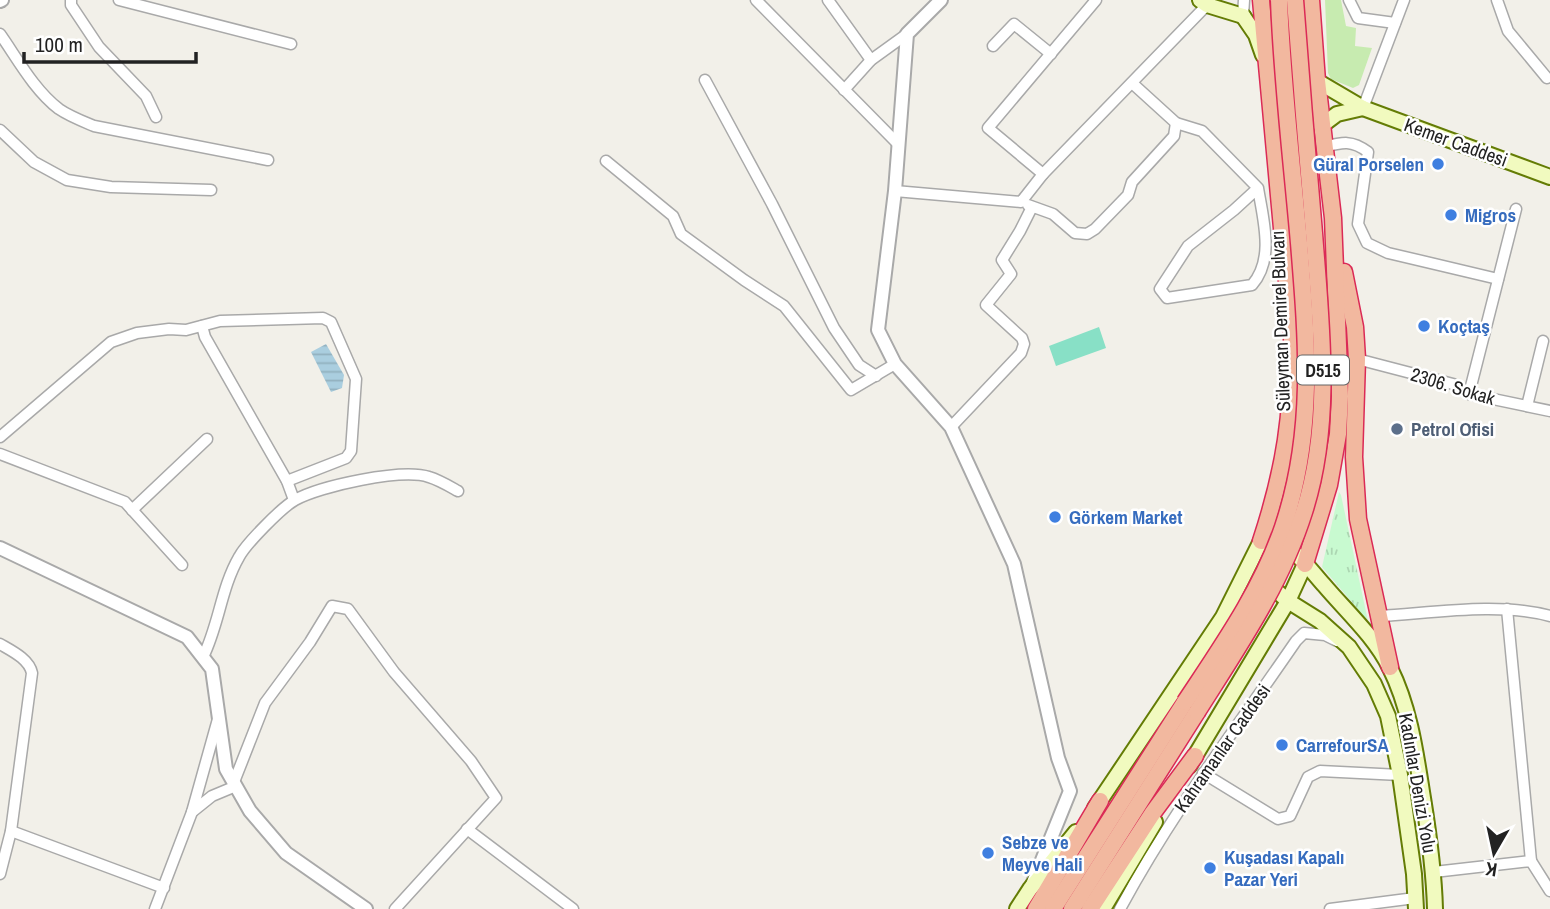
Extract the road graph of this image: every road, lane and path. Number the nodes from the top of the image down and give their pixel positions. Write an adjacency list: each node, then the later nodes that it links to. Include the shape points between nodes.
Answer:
1 (71, 0): 31 (street, via 99,47 146,96)
2 (119, 0): 20 (street)
3 (755, 0): 29 (street)
4 (828, 0): 23 (street)
5 (941, 0): 19 (street)
6 (1096, 0): 22 (street)
7 (1244, 0): 16 (street)
8 (1259, 0): 16 (main road); 24 (highway)
9 (1279, 0): 82 (highway, Süleyman Demirel Bulvarı / D515, bridge, via 1305,312 1305,429 1286,515 1264,573)
10 (1295, 0): 82 (highway, Süleyman Demirel Bulvarı / D515, bridge, via 1324,390 1317,458 1305,510 1279,577 1250,629)
11 (1311, 0): 27 (highway)
12 (1349, 0): 17 (street, via 1358,18)
13 (1404, 0): 17 (street)
14 (1497, 0): 25 (street, via 1508,31)
15 (1203, 2): 16 (main road); 28 (street)
16 (1243, 16): 24 (main road)
17 (1395, 23): 30 (street)
18 (0, 34): 37 (street, via 36,85 57,108 74,118 94,126)
19 (906, 34): 23 (street); 35 (street)
20 (291, 44)
21 (993, 46): 22 (street, via 1014,24)
22 (1051, 54): 39 (street, via 988,128)
23 (872, 60): 29 (street)
24 (1268, 66): 61 (highway, via 1292,337 1290,425)
25 (1547, 78)
26 (705, 80): 53 (street, via 834,328 859,365)
27 (1317, 81): 30 (main road, Kemer Caddesi); 33 (highway)
28 (1132, 83): 32 (street); 39 (street)
29 (844, 90): 35 (street)
30 (1363, 108): 33 (main road, via 1337,114); 40 (main road, Kemer Caddesi)
31 (156, 117)
32 (1176, 124): 41 (street, via 1202,131); 45 (street, via 1174,136 1132,182 1128,195 1087,234 1075,233 1053,214)
33 (1321, 126): 36 (highway)
34 (0, 130): 42 (street, via 34,162 67,180 111,187)
35 (899, 145): 43 (street)
36 (1324, 147): 47 (highway); 48 (street, via 1356,143 1368,152 1358,224 1367,243 1388,253)
37 (268, 160)
38 (606, 161): 53 (street, via 673,216 681,234 784,306 852,390)
39 (1043, 174): 44 (street)
40 (1550, 177)
41 (1258, 188): 41 (street, via 1188,246 1160,289 1167,298 1252,285 1261,276 1266,245)
42 (211, 190)
43 (895, 191): 44 (street); 52 (street, via 878,330)
44 (1021, 202): 45 (street)
45 (1031, 207): 57 (street, via 1002,260 1011,274 986,305 1022,338 1021,354)
46 (1516, 209): 48 (street)
47 (1333, 218): 51 (highway); 63 (highway, via 1340,396)
48 (1498, 279): 54 (street)
49 (202, 326): 58 (street, via 153,330 111,342); 62 (street); 62 (street, via 220,321 320,317 331,322 356,379 351,451 346,458)
50 (1543, 341): 55 (street)
51 (1357, 359): 54 (street, 2306. Sokak, via 1452,384); 74 (highway, via 1358,519)
52 (895, 364): 53 (street); 57 (street)
53 (876, 376)
54 (1469, 394): 55 (street, 2306. Sokak)
55 (1527, 406): 56 (street, 2306. Sokak)
56 (1550, 411)
57 (951, 427): 97 (street, via 1014,565 1058,758 1070,791)
58 (0, 437)
59 (206, 439): 66 (street)
60 (0, 454): 66 (street, via 125,502)
61 (1281, 475): 63 (highway, via 1288,489 1303,497 1313,497); 67 (highway)
62 (287, 481): 65 (street)
63 (1329, 485): 69 (highway)
64 (458, 491): 65 (street, via 428,476 392,474)
65 (294, 500): 80 (street, via 240,555)
66 (132, 510): 70 (street)
67 (1261, 541): 69 (main road, Kadınlar Denizi Yolu, via 1286,546); 71 (main road)
68 (0, 548): 80 (street, via 187,636)
69 (1304, 564): 72 (main road); 81 (main road, Kadınlar Denizi Yolu)
70 (182, 565)
71 (1247, 571): 72 (main road, Kadınlar Denizi Yolu); 88 (main road, via 1223,617)
72 (1288, 601): 76 (main road, Kadınlar Denizi Yolu); 77 (main road)
73 (1507, 609): 74 (street); 75 (street); 92 (street)
74 (1380, 616): 81 (highway)
75 (1550, 616)
76 (1327, 627): 77 (main road, via 1287,617); 79 (main road, Kadınlar Denizi Yolu)
77 (1270, 631): 84 (main road)
78 (0, 644): 91 (street, via 22,658 32,673)
79 (1349, 648): 85 (street, Kahramanlar Caddesi, via 1325,635 1304,633); 86 (main road, Kadınlar Denizi Yolu, via 1374,684 1388,716)
80 (203, 657): 83 (street, via 212,670)
81 (1390, 667): 93 (main road, Kadınlar Denizi Yolu, via 1408,713)
82 (1191, 707): 107 (highway, Süleyman Demirel Bulvarı / D515); 108 (highway, Süleyman Demirel Bulvarı / D515)
83 (219, 715): 87 (street, via 226,769); 89 (street)
84 (1195, 755): 109 (highway); 110 (main road)
85 (1203, 773): 86 (street, via 1278,819 1290,816 1308,777 1320,771); 111 (street, Kahramanlar Caddesi)
86 (1401, 775): 95 (main road, Kadınlar Denizi Yolu)
87 (235, 784): 89 (street); 90 (street, via 265,703 332,606 348,609 496,798); 102 (street, via 250,811 286,853)
88 (1100, 802): 97 (main road); 106 (highway)
89 (192, 812): 96 (street)
90 (467, 829): 103 (street); 104 (street)
91 (11, 831): 94 (street); 96 (street)
92 (1531, 862): 93 (street); 98 (street)
93 (1434, 872): 95 (street); 113 (main road, Kadınlar Denizi Yolu)
94 (0, 874)
95 (1414, 874): 99 (main road, Kadınlar Denizi Yolu)
96 (164, 888): 101 (street)
97 (1030, 889): 105 (main road)
98 (1550, 891)
99 (1415, 904): 100 (street)
100 (1368, 907): 112 (street)
101 (155, 909)
102 (366, 909)
103 (395, 909)
104 (573, 909)
105 (1017, 909)
106 (1036, 909)
107 (1053, 909)
108 (1072, 909)
109 (1090, 909)
110 (1103, 909)
111 (1120, 909)
112 (1329, 909)
113 (1435, 909)

